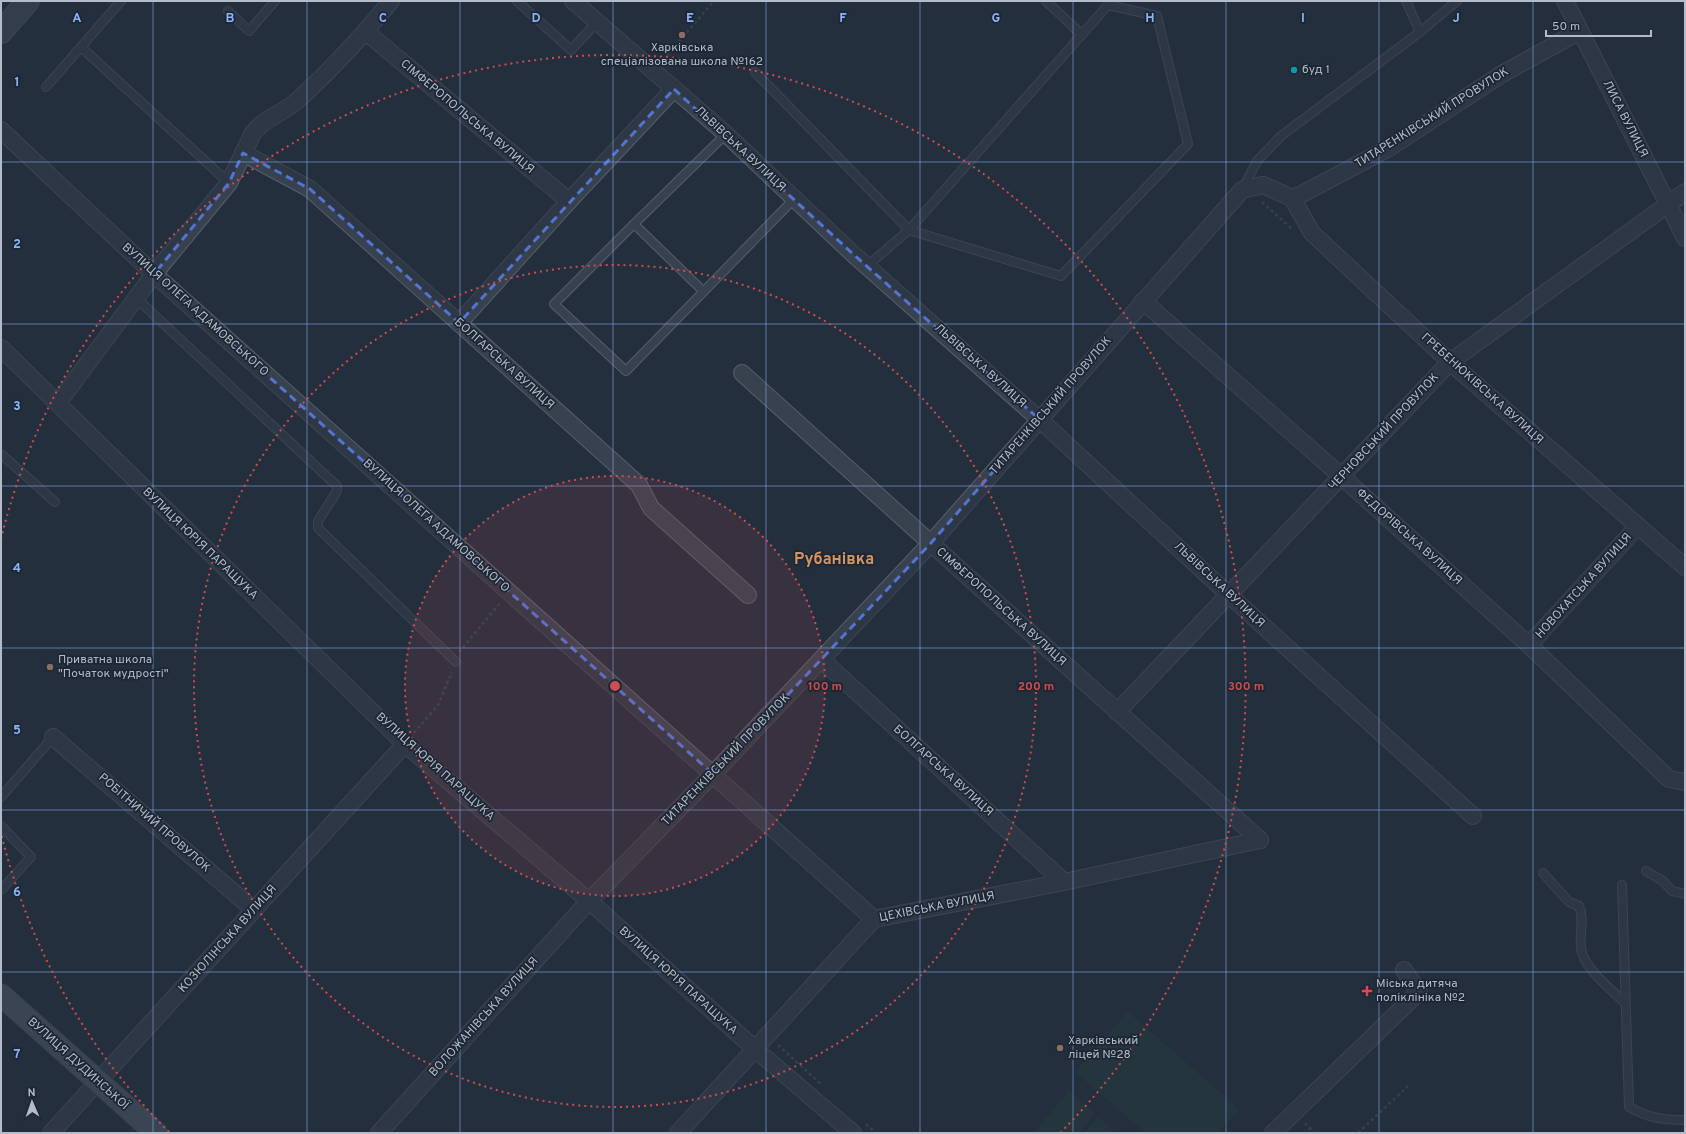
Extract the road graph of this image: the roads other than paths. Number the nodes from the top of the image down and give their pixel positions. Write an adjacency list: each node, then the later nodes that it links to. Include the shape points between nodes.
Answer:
1 (28, 1): 14 (street)
2 (122, 1): 18 (lane)
3 (274, 1): 11 (lane, via 249,31)
4 (391, 1): 15 (street)
5 (517, 1): 12 (lane, via 572,50)
6 (573, 1): 12 (street, ЛЬВІВСЬКА ВУЛИЦЯ)
7 (1046, 1): 17 (lane)
8 (1406, 1): 16 (lane)
9 (1457, 1): 16 (lane)
10 (1565, 1): 13 (street, ЛИСА ВУЛИЦЯ)
11 (228, 11)
12 (597, 22): 21 (street, ЛЬВІВСЬКА ВУЛИЦЯ)
13 (1580, 31): 28 (street, ТИТАРЕНКІВСЬКИЙ ПРОВУЛОК, via 1502,74 1389,148); 31 (street, ЛИСА ВУЛИЦЯ)
14 (1, 32)
15 (366, 32): 24 (street, via 298,100 258,126); 30 (street, СІМФЕРОПОЛЬСЬКА ВУЛИЦЯ)
16 (1420, 32): 26 (lane, via 1281,136 1257,161)
17 (1082, 35): 33 (lane); 33 (lane, via 1108,5 1157,16 1188,144 1061,276)
18 (81, 47): 20 (lane); 25 (lane)
19 (755, 72): 33 (lane)
20 (46, 87)
21 (674, 89): 23 (street, ЛЬВІВСЬКА ВУЛИЦЯ); 30 (street)
22 (1, 130): 36 (street, ВУЛИЦЯ ОЛЕГА АДАМОВСЬКОГО)
23 (726, 134): 29 (street, ЛЬВІВСЬКА ВУЛИЦЯ); 32 (lane)
24 (243, 153): 25 (street); 40 (street, БОЛГАРСЬКА ВУЛИЦЯ, via 310,189)
25 (229, 183): 36 (street)
26 (1242, 190): 28 (street, via 1263,185); 39 (street, ТИТАРЕНКІВСЬКИЙ ПРОВУЛОК)
27 (1685, 192): 31 (street, ЧЕРНОВСЬКИЙ ПРОВУЛОК)
28 (1292, 198): 42 (street, ГРЕБЕНЮКІВСЬКА ВУЛИЦЯ, via 1312,233)
29 (794, 199): 35 (street, ЛЬВІВСЬКА ВУЛИЦЯ); 37 (lane)
30 (569, 201): 40 (street)
31 (1668, 205): 34 (street, ЛИСА ВУЛИЦЯ); 42 (street, ЧЕРНОВСЬКИЙ ПРОВУЛОК)
32 (634, 224): 37 (lane); 37 (lane, via 554,304 626,371)
33 (909, 230): 35 (lane)
34 (1685, 238)
35 (867, 266): 45 (street, ЛЬВІВСЬКА ВУЛИЦЯ)
36 (154, 274): 38 (street); 60 (street, ВУЛИЦЯ ОЛЕГА АДАМОВСЬКОГО)
37 (703, 291)
38 (136, 298): 44 (street); 56 (lane, via 337,486 337,491 318,521 318,528)
39 (1143, 301): 45 (street, ТИТАРЕНКІВСЬКИЙ ПРОВУЛОК); 47 (street, ФЕДОРІВСЬКА ВУЛИЦЯ)
40 (459, 323): 53 (street, БОЛГАРСЬКА ВУЛИЦЯ, via 639,485 651,508)
41 (1, 348): 44 (street, ВУЛИЦЯ ЮРІЯ ПАРАЩУКА)
42 (1450, 362): 47 (street, ЧЕРНОВСЬКИЙ ПРОВУЛОК); 49 (street, ГРЕБЕНЮКІВСЬКА ВУЛИЦЯ)
43 (742, 373): 50 (street, СІМФЕРОПОЛЬСЬКА ВУЛИЦЯ)
44 (58, 403): 59 (street, ВУЛИЦЯ ЮРІЯ ПАРАЩУКА)
45 (1040, 419): 50 (street, ТИТАРЕНКІВСЬКИЙ ПРОВУЛОК); 52 (street, ЛЬВІВСЬКА ВУЛИЦЯ)
46 (1, 454): 48 (lane)
47 (1341, 476): 52 (street, ЧЕРНОВСЬКИЙ ПРОВУЛОК); 54 (street, ФЕДОРІВСЬКА ВУЛИЦЯ)
48 (55, 502)
49 (1638, 526): 51 (street, ГРЕБЕНЮКІВСЬКА ВУЛИЦЯ); 54 (street, НОВОХАТСЬКА ВУЛИЦЯ)
50 (931, 543): 55 (street, ТИТАРЕНКІВСЬКИЙ ПРОВУЛОК); 57 (street, СІМФЕРОПОЛЬСЬКА ВУЛИЦЯ)
51 (1684, 563)
52 (1228, 594): 57 (street, ЧЕРНОВСЬКИЙ ПРОВУЛОК); 63 (street, ЛЬВІВСЬКА ВУЛИЦЯ)
53 (748, 595)
54 (1529, 645): 61 (street, ФЕДОРІВСЬКА ВУЛИЦЯ, via 1668,779)
55 (822, 660): 60 (street, ТИТАРЕНКІВСЬКИЙ ПРОВУЛОК); 68 (street, БОЛГАРСЬКА ВУЛИЦЯ)
56 (456, 662)
57 (1117, 712): 65 (street, СІМФЕРОПОЛЬСЬКА ВУЛИЦЯ)
58 (53, 737): 62 (lane); 73 (street, РОБІТНИЧИЙ ПРОВУЛОК)
59 (405, 744): 72 (street, ВУЛИЦЯ ЮРІЯ ПАРАЩУКА); 73 (street, КОЗЮЛІНСЬКА ВУЛИЦЯ)
60 (713, 774): 72 (street, ТИТАРЕНКІВСЬКИЙ ПРОВУЛОК); 74 (street, ВУЛИЦЯ ОЛЕГА АДАМОВСЬКОГО)
61 (1685, 782)
62 (1, 797)
63 (1473, 816)
64 (1, 826): 70 (lane, via 31,857)
65 (1260, 840): 68 (street, ЦЕХІВСЬКА ВУЛИЦЯ)
66 (1646, 871): 71 (lane, via 1672,891)
67 (1544, 873): 77 (lane, via 1569,902 1579,906 1583,915 1581,949 1586,962 1601,981)
68 (1064, 882): 74 (street, ЦЕХІВСЬКА ВУЛИЦЯ)
69 (1622, 885): 77 (lane)
70 (1, 890)
71 (1685, 894)
72 (589, 901): 78 (street, ВУЛИЦЯ ЮРІЯ ПАРАЩУКА); 83 (street, ВОЛОЖАНІВСЬКА ВУЛИЦЯ)
73 (254, 910): 79 (street, КОЗЮЛІНСЬКА ВУЛИЦЯ)
74 (874, 919): 78 (street, ЦЕХІВСЬКА ВУЛИЦЯ)
75 (1404, 970): 86 (street, via 1419,992)
76 (1, 996): 79 (main road, ВУЛИЦЯ ДУДИНСЬКОЇ)
77 (1626, 1003): 80 (lane, via 1629,1107 1645,1116)
78 (755, 1048): 84 (street, ЦЕХІВСЬКА ВУЛИЦЯ); 85 (street, ВУЛИЦЯ ЮРІЯ ПАРАЩУКА)
79 (98, 1082): 81 (street, КОЗЮЛІНСЬКА ВУЛИЦЯ); 82 (main road, ВУЛИЦЯ ДУДИНСЬКОЇ)
80 (1685, 1120)
81 (51, 1133)
82 (156, 1133)
83 (379, 1133)
84 (678, 1133)
85 (853, 1133)
86 (1273, 1133)

